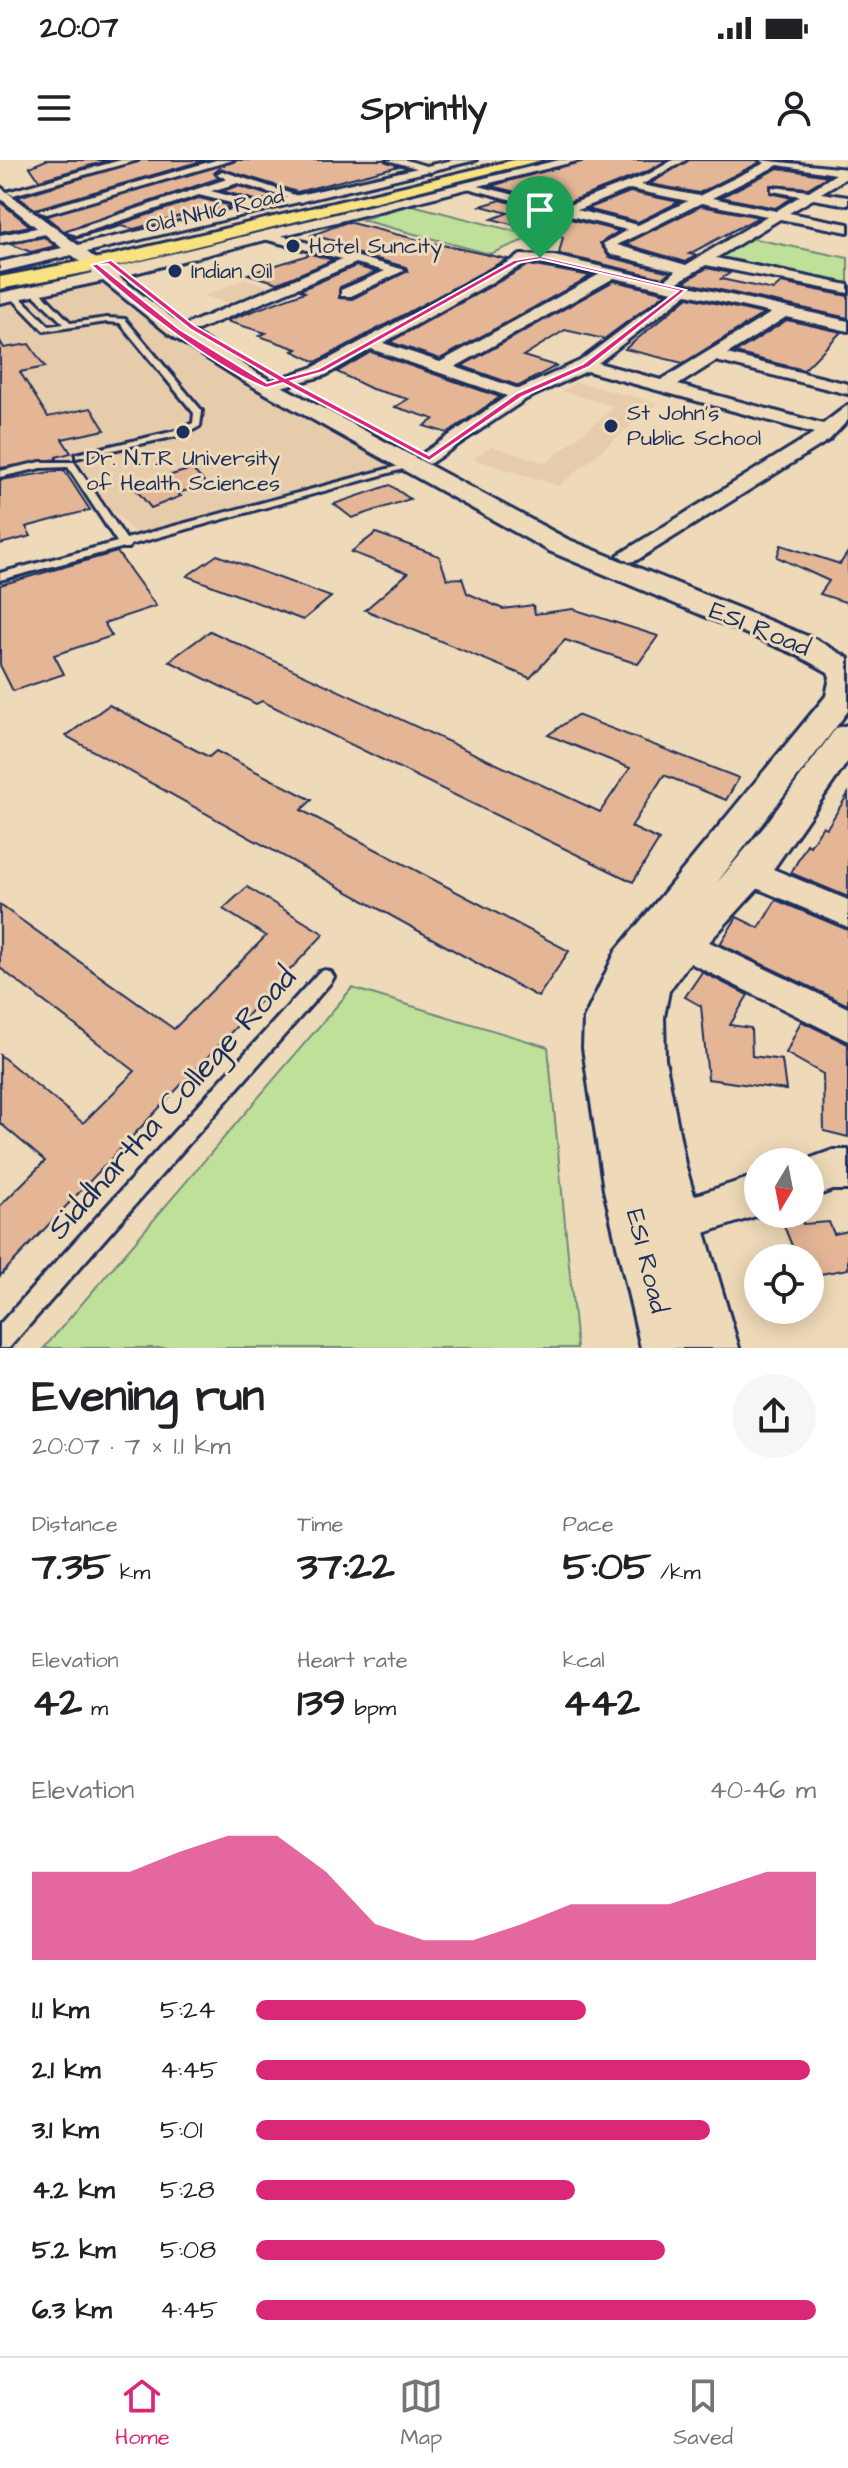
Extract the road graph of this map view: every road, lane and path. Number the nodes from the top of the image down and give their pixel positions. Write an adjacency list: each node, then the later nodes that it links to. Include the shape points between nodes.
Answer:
1 (133, 160): 18 (street)
2 (228, 160): 11 (street)
3 (392, 160): 12 (street)
4 (470, 160): 12 (street)
5 (506, 160): 39 (main road, Old NH16 Road)
6 (534, 160): 39 (main road, Old NH16 Road)
7 (575, 160): 16 (street)
8 (681, 160): 15 (street)
9 (770, 161): 13 (street); 24 (street)
10 (169, 163): 11 (street)
11 (199, 168): 14 (street); 17 (street)
12 (431, 169): 23 (street)
13 (847, 172): 21 (street)
14 (238, 179): 20 (street); 23 (street)
15 (626, 185): 24 (street); 28 (street)
16 (466, 186): 28 (street); 35 (street)
17 (130, 187): 22 (street); 27 (street)
18 (4, 189): 27 (street); 32 (street)
19 (776, 189): 21 (street)
20 (196, 191): 22 (street); 26 (street)
21 (811, 195): 25 (street); 29 (street)
22 (170, 199): 34 (street)
23 (301, 199): 26 (street)
24 (703, 200): 29 (street); 33 (street)
25 (848, 201)
26 (259, 208): 39 (street)
27 (43, 211): 34 (street)
28 (562, 211): 30 (street); 33 (street)
29 (778, 215): 31 (street); 38 (street)
30 (526, 226)
31 (848, 228)
32 (52, 229): 36 (street); 39 (street)
33 (642, 230): 41 (street, via 608,247)
34 (73, 232): 39 (street)
35 (269, 236): 37 (street); 39 (street)
36 (0, 239)
37 (357, 258): 49 (street, via 398,270); 53 (street)
38 (703, 260): 41 (street); 45 (street)
39 (99, 261): 40 (street); 43 (main road, Old NH16 Road); 47 (street); 48 (main road, Old NH16 Road); 53 (street, ESI Road); 58 (street, ESI Road, via 176,330)
40 (0, 267)
41 (688, 270): 44 (street)
42 (611, 274): 44 (street); 54 (street, via 526,258); 57 (street)
43 (0, 277)
44 (660, 285): 46 (street)
45 (848, 289)
46 (683, 290): 50 (street); 56 (street)
47 (35, 291): 48 (street); 51 (lane)
48 (4, 292): 51 (lane, via 43,327)
49 (346, 293)
50 (785, 311): 52 (street); 55 (street)
51 (70, 326): 65 (lane, via 122,321 195,406 199,420 183,432)
52 (848, 326)
53 (193, 327): 58 (street, ESI Road)
54 (371, 344): 57 (street); 58 (street, via 320,371)
55 (715, 356): 59 (street); 60 (street)
56 (586, 365): 59 (street); 61 (street)
57 (441, 368): 61 (street)
58 (275, 383): 66 (street, ESI Road)
59 (664, 386): 63 (street)
60 (848, 389)
61 (520, 395): 66 (street)
62 (848, 410): 63 (street)
63 (824, 434): 64 (street); 69 (street)
64 (848, 443)
65 (79, 456)
66 (419, 462): 68 (lane); 69 (street, ESI Road); 71 (street, ESI Road, via 558,545)
67 (0, 474): 68 (lane, via 71,464)
68 (125, 546): 70 (lane)
69 (629, 555): 71 (street, ESI Road)
70 (0, 577)
71 (845, 661): 83 (street, ESI Road, via 841,698 631,963 606,1019 605,1048 629,1190)
72 (848, 736): 73 (street, ESI Road)
73 (751, 872): 74 (street); 75 (street, ESI Road)
74 (848, 914)
75 (680, 942): 77 (street); 81 (street, ESI Road, via 648,989 638,1020)
76 (325, 977): 82 (lane, Siddhartha College Road)
77 (848, 1025)
78 (848, 1170): 79 (street)
79 (824, 1173)
80 (744, 1200): 81 (street)
81 (674, 1222): 84 (street, ESI Road)
82 (0, 1341)
83 (669, 1348)
84 (711, 1348)

